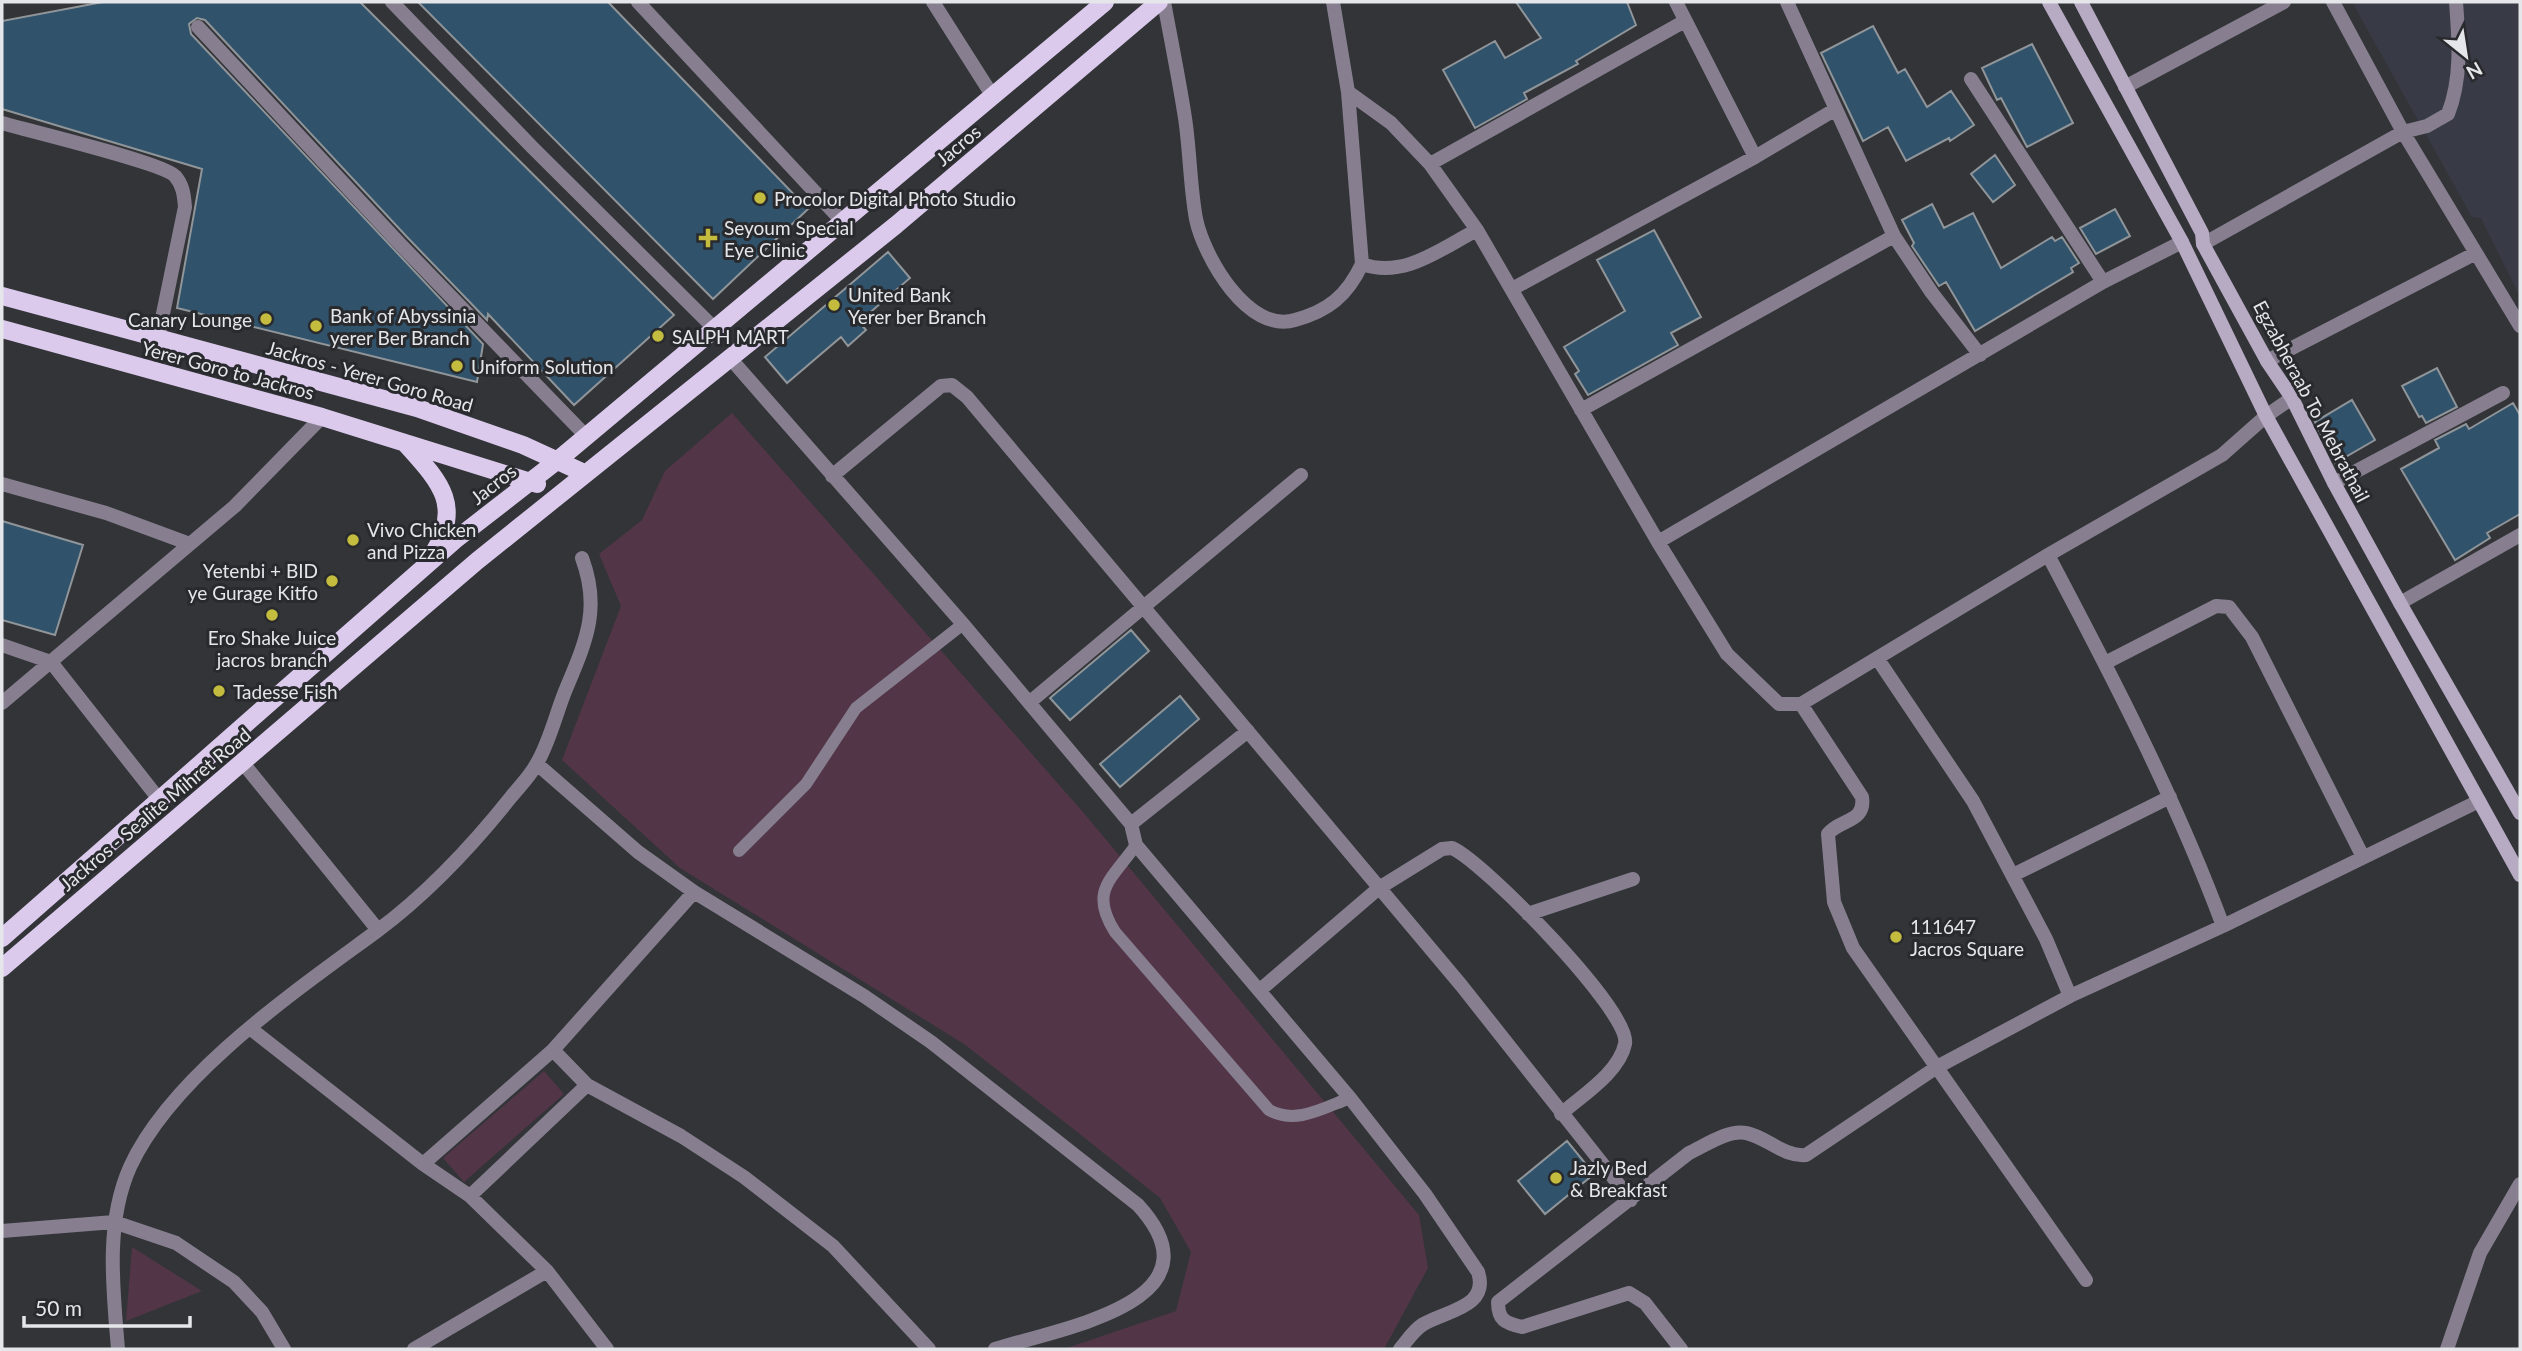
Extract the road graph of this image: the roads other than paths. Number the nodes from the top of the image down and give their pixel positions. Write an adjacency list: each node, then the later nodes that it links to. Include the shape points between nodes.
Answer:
1 (392, 2): 36 (street)
2 (638, 2): 25 (street)
3 (933, 2): 19 (street)
4 (1105, 2): 19 (main road, Jacros)
5 (1161, 2): 31 (street, via 1185,118 1196,219 1203,241 1237,299 1267,319 1290,322 1338,301); 40 (main road, Jacros)
6 (1334, 2): 18 (street)
7 (1676, 2): 14 (street)
8 (1787, 2): 20 (street)
9 (2049, 2): 28 (main road)
10 (2081, 2): 17 (main road, Egzabheraab To Mebrathail)
11 (2284, 2): 17 (street)
12 (2333, 2): 22 (street)
13 (2456, 2): 22 (street, via 2457,90 2448,114)
14 (1685, 21): 23 (street); 24 (street)
15 (198, 27): 47 (street)
16 (1971, 79): 32 (street)
17 (2125, 87): 29 (main road, Egzabheraab To Mebrathail, via 2202,233)
18 (1348, 92): 24 (street, via 1391,123); 31 (street)
19 (992, 95): 25 (main road, Jacros)
20 (1836, 109): 23 (street); 27 (street)
21 (2, 123): 38 (street, via 174,174 185,206)
22 (2403, 132): 29 (street); 30 (street)
23 (1755, 158): 33 (street)
24 (1430, 164): 26 (street)
25 (841, 220): 36 (main road, Jacros)
26 (1477, 230): 31 (street, via 1406,267 1391,270); 33 (street)
27 (1894, 236): 39 (street); 44 (street)
28 (2182, 242): 32 (street); 45 (main road)
29 (2203, 244): 41 (main road, Egzabheraab To Mebrathail)
30 (2476, 253): 35 (street); 41 (street)
31 (1362, 264)
32 (2104, 282): 39 (street)
33 (1512, 289): 44 (street)
34 (2, 296): 38 (main road, Jackros - Yerer Goro Road)
35 (2520, 326)
36 (715, 328): 47 (main road, Jacros)
37 (2, 330): 46 (main road, Yerer Goro to Jackros)
38 (158, 338): 49 (main road, Jackros - Yerer Goro Road, via 417,408)
39 (1980, 355): 58 (street)
40 (730, 358): 50 (main road, Jacros); 52 (street)
41 (2267, 361): 43 (main road, Egzabheraab To Mebrathail)
42 (2503, 393): 54 (street)
43 (2292, 398): 45 (street); 54 (main road, Egzabheraab To Mebrathail)
44 (1581, 410): 58 (street)
45 (2266, 416): 60 (street, via 2222,455); 78 (main road)
46 (322, 417): 48 (main road, Yerer Goro to Jackros); 59 (street, via 235,506)
47 (586, 436): 49 (main road, Jacros)
48 (403, 440): 53 (main road, Yerer Goro to Jackros); 62 (main road, via 438,480 447,506 442,540)
49 (558, 460): 50 (main road); 53 (main road, Jacros)
50 (584, 473): 56 (main road, Jacros)
51 (1301, 475): 64 (street)
52 (832, 476): 64 (street, via 942,386 952,385); 65 (street)
53 (531, 482): 56 (main road, Yerer Goro to Jackros); 62 (main road, Jacros)
54 (2334, 483): 63 (main road, Egzabheraab To Mebrathail)
55 (2, 484): 59 (street, via 106,513)
56 (560, 492): 74 (main road, Jackros - Sealite Mihret Road)
57 (2520, 535): 63 (street)
58 (1658, 542): 72 (street, via 1727,654 1779,704)
59 (190, 544): 68 (street)
60 (2048, 555): 67 (street); 69 (street)
61 (582, 558): 75 (street, via 592,583 593,612)
62 (424, 569): 77 (main road, Jacros)
63 (2400, 603): 79 (main road, Egzabheraab To Mebrathail)
64 (1143, 604): 70 (street); 73 (street)
65 (963, 624): 70 (street); 82 (lane, via 856,708 806,784)
66 (2, 645): 68 (street)
67 (1877, 658): 72 (street); 84 (street, via 1973,801)
68 (51, 662): 71 (street); 77 (street)
69 (2105, 663): 76 (street); 83 (street, via 2216,607 2230,607 2252,637)
70 (1030, 702): 80 (street)
71 (2, 703)
72 (1801, 704): 98 (street, via 1862,797 1861,812 1828,834 1834,902 1841,925)
73 (1248, 731): 80 (street); 87 (street)
74 (243, 763): 91 (street); 93 (main road, Jackros - Sealite Mihret Road)
75 (537, 764): 88 (street, via 638,852); 91 (street, via 483,833)
76 (2170, 797): 84 (street); 90 (street)
77 (158, 798): 92 (main road, Jacros)
78 (2479, 800): 83 (street); 85 (main road)
79 (2520, 813)
80 (1132, 824): 81 (street)
81 (1136, 845): 94 (street); 100 (lane, via 1101,899 1115,932 1269,1110 1282,1117 1300,1117)
82 (739, 851)
83 (2363, 857): 90 (street)
84 (2013, 875): 95 (street)
85 (2520, 875)
86 (1633, 879): 89 (street)
87 (1379, 888): 89 (street, via 1442,849 1452,848 1479,864); 94 (street); 101 (street)
88 (694, 892): 97 (street); 117 (street, via 931,1042 1138,1205 1157,1226 1164,1246 1164,1268 1156,1284 1128,1304)
89 (1528, 914): 101 (street, via 1611,1006 1626,1042 1608,1073)
90 (2223, 926): 95 (street)
91 (379, 930): 96 (street, via 323,968)
92 (2, 938)
93 (2, 968)
94 (1260, 990): 100 (street)
95 (2070, 996): 98 (street)
96 (251, 1028): 102 (street); 106 (street, via 173,1101 154,1127 130,1167)
97 (553, 1050): 99 (street); 102 (street)
98 (1937, 1067): 105 (street, via 1806,1155 1795,1156 1745,1132 1720,1138 1689,1153); 109 (street)
99 (587, 1085): 104 (street); 116 (street, via 744,1177 833,1246)
100 (1350, 1098): 110 (street, via 1478,1272)
101 (1561, 1114): 105 (street)
102 (423, 1164): 104 (street)
103 (2520, 1184): 120 (street, via 2480,1253)
104 (470, 1196): 108 (street)
105 (1631, 1200): 111 (street)
106 (114, 1222): 107 (street); 112 (street); 113 (street, via 176,1243 219,1270 262,1312)
107 (2, 1231)
108 (547, 1271): 114 (street); 115 (street)
109 (2087, 1280)
110 (1478, 1294): 111 (street); 118 (street, via 1470,1303 1424,1324)
111 (1498, 1302): 119 (street, via 1498,1314 1506,1324 1522,1327 1629,1293 1645,1303)
112 (118, 1349)
113 (284, 1349)
114 (414, 1349)
115 (607, 1349)
116 (929, 1349)
117 (995, 1349)
118 (1400, 1349)
119 (1681, 1349)
120 (2447, 1349)

